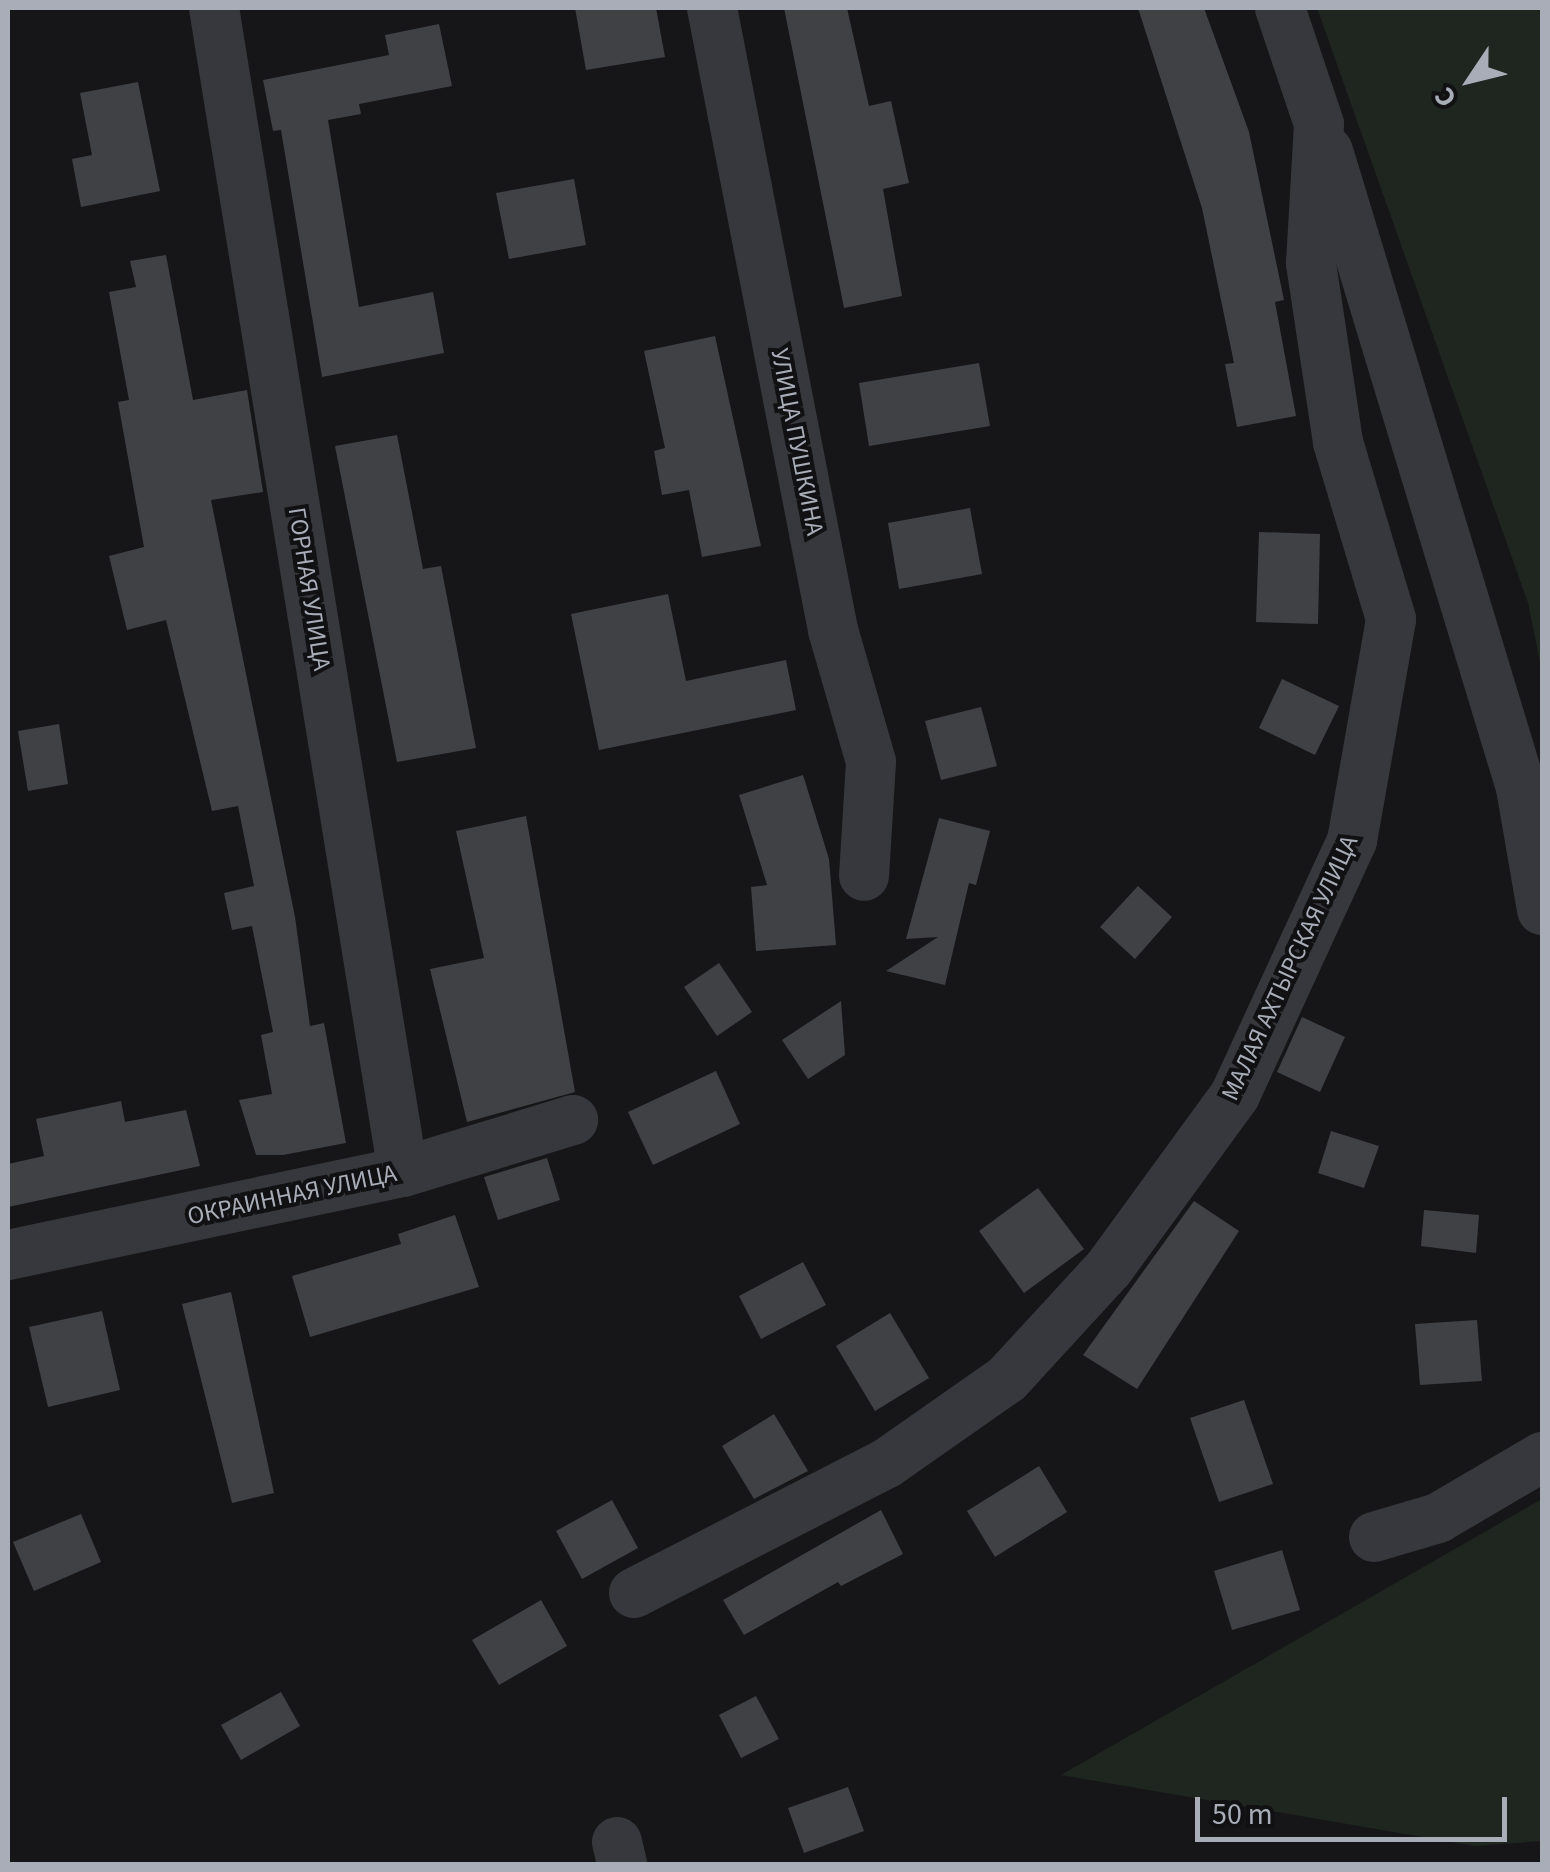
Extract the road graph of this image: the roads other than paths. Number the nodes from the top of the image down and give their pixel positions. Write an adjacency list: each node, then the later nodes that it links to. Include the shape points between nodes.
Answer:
1 (214, 8): 8 (street, ГОРНАЯ УЛИЦА)
2 (712, 8): 5 (street, УЛИЦА ПУШКИНА, via 834,630 871,762)
3 (1280, 8): 4 (street, МАЛАЯ АХТЫРСКАЯ УЛИЦА)
4 (1319, 124): 6 (street, via 1521,788); 12 (street, МАЛАЯ АХТЫРСКАЯ УЛИЦА, via 1314,281 1338,442 1391,619 1352,840 1235,1096 1109,1268 1007,1379 887,1464)
5 (864, 876)
6 (1542, 910)
7 (573, 1120): 8 (street, ОКРАИННАЯ УЛИЦА)
8 (403, 1172): 9 (street, ОКРАИННАЯ УЛИЦА)
9 (8, 1256)
10 (1542, 1457): 11 (street, via 1438,1518)
11 (1374, 1538)
12 (634, 1594)

